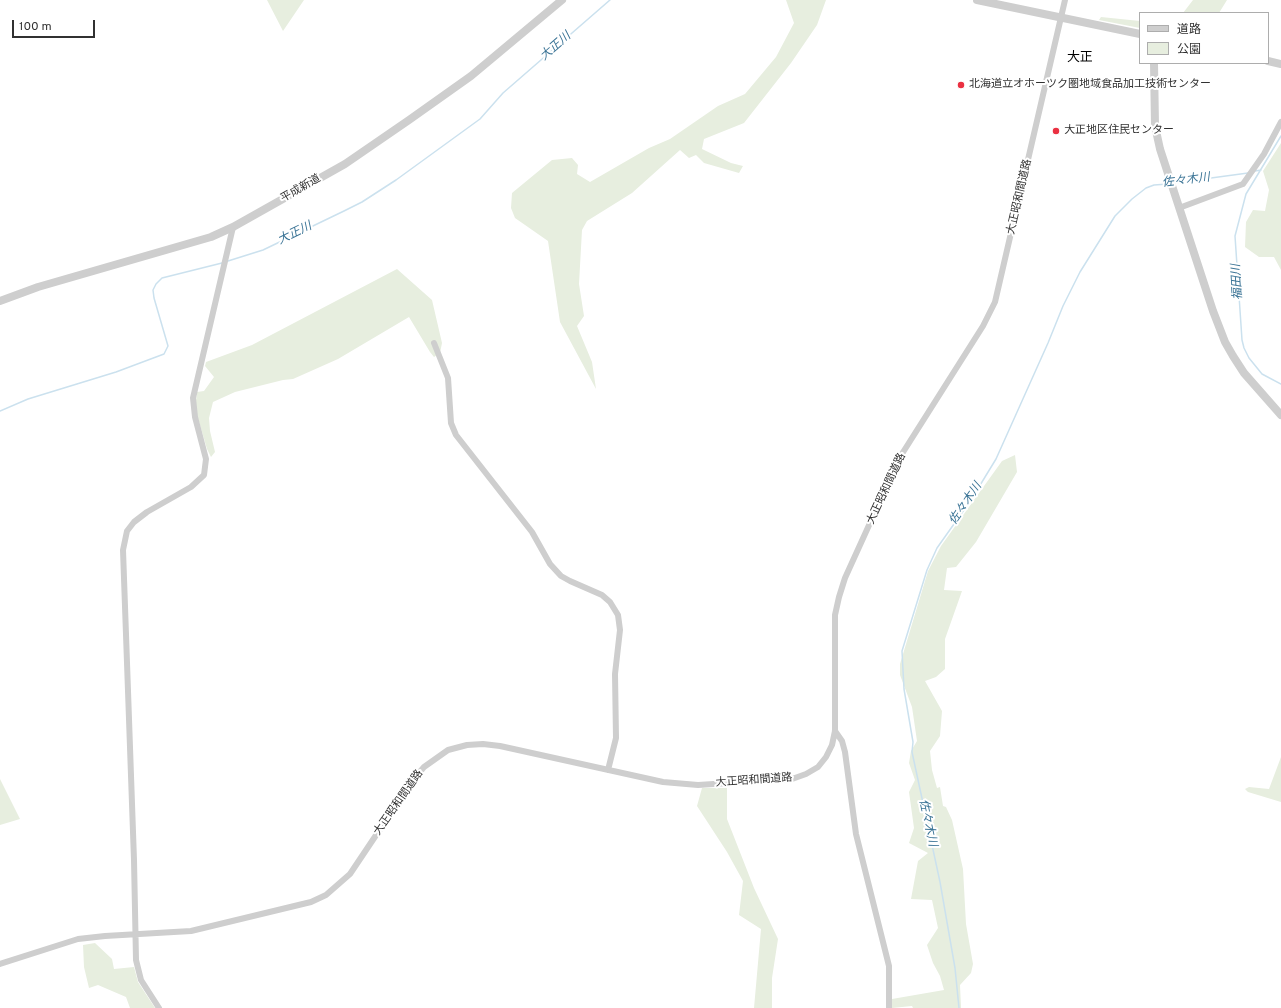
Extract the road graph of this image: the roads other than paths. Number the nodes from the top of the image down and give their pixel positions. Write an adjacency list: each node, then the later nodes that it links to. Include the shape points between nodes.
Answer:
1 (562, 0): 11 (street, 平成新道, via 471,76 409,120 345,164)
2 (976, 0): 4 (street)
3 (1065, 0): 4 (street, 大正昭和間道路)
4 (1061, 17): 5 (street); 15 (street, 大正昭和間道路, via 995,302 983,326 900,457 845,578 835,615)
5 (1139, 34)
6 (1269, 61): 8 (street)
7 (1154, 64): 10 (street, via 1154,126)
8 (1281, 64)
9 (1281, 122): 10 (street, via 1244,184)
10 (1179, 208): 14 (street, via 1225,342 1244,373)
11 (233, 227): 12 (street, 平成新道, via 211,237 38,287); 17 (street, via 193,398 195,418 206,460 204,475 191,487 139,517 130,526 124,538)
12 (0, 301)
13 (434, 343): 16 (street, via 448,378 451,423 456,435 532,532 550,564 570,581 610,602 618,615 620,630 615,674 616,738)
14 (1281, 414)
15 (835, 731): 16 (street, 大正昭和間道路, via 832,745 818,767 792,779 698,785 663,782); 20 (street, via 842,742 856,834 888,966)
16 (608, 770): 17 (street, 大正昭和間道路, via 488,745 467,745 448,750 417,775 350,874 326,895 311,902 191,931)
17 (136, 934): 18 (street, 大正昭和間道路, via 78,939); 19 (street, via 138,972)
18 (0, 964)
19 (159, 1008)
20 (888, 1008)

